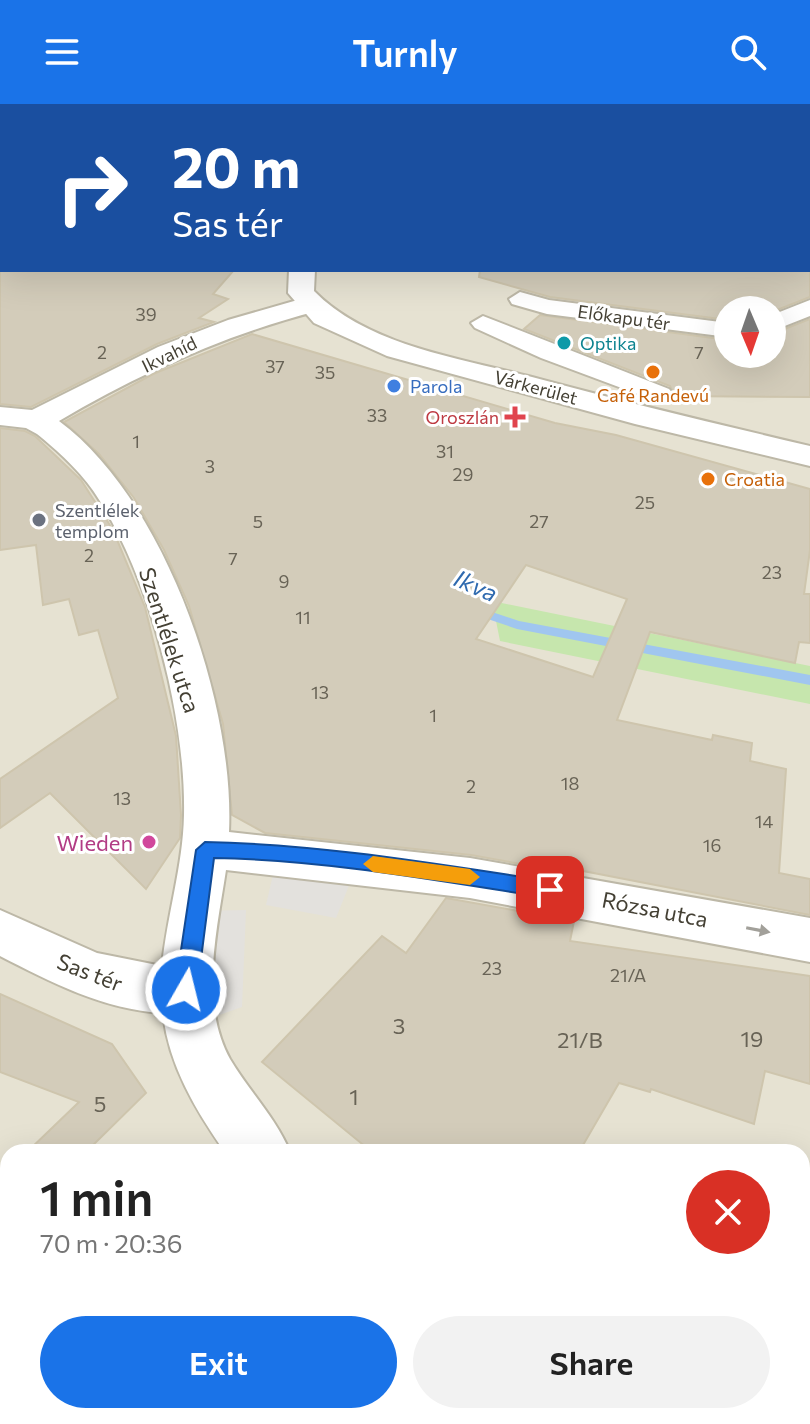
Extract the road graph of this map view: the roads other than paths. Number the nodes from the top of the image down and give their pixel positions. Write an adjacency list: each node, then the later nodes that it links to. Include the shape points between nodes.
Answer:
1 (302, 272): 3 (street, via 299,283)
2 (520, 299): 7 (street, Előkapu tér)
3 (308, 305): 9 (street, Ikvahíd, via 254,317); 10 (street, Várkerület, via 336,324 397,350)
4 (810, 307): 5 (street)
5 (786, 318)
6 (483, 323): 8 (street, Várkerület)
7 (714, 328)
8 (660, 394)
9 (18, 418): 11 (street, Szentlélek utca, via 72,449 110,488 133,529 163,601 197,726 206,789)
10 (810, 456)
11 (205, 850): 13 (street, Rózsa utca, one-way to 13, via 405,867 579,894); 14 (street)
12 (0, 932): 14 (street, Sas tér, via 99,979 129,988)
13 (810, 940)
14 (186, 990): 15 (street, via 199,1056)
15 (256, 1144)

